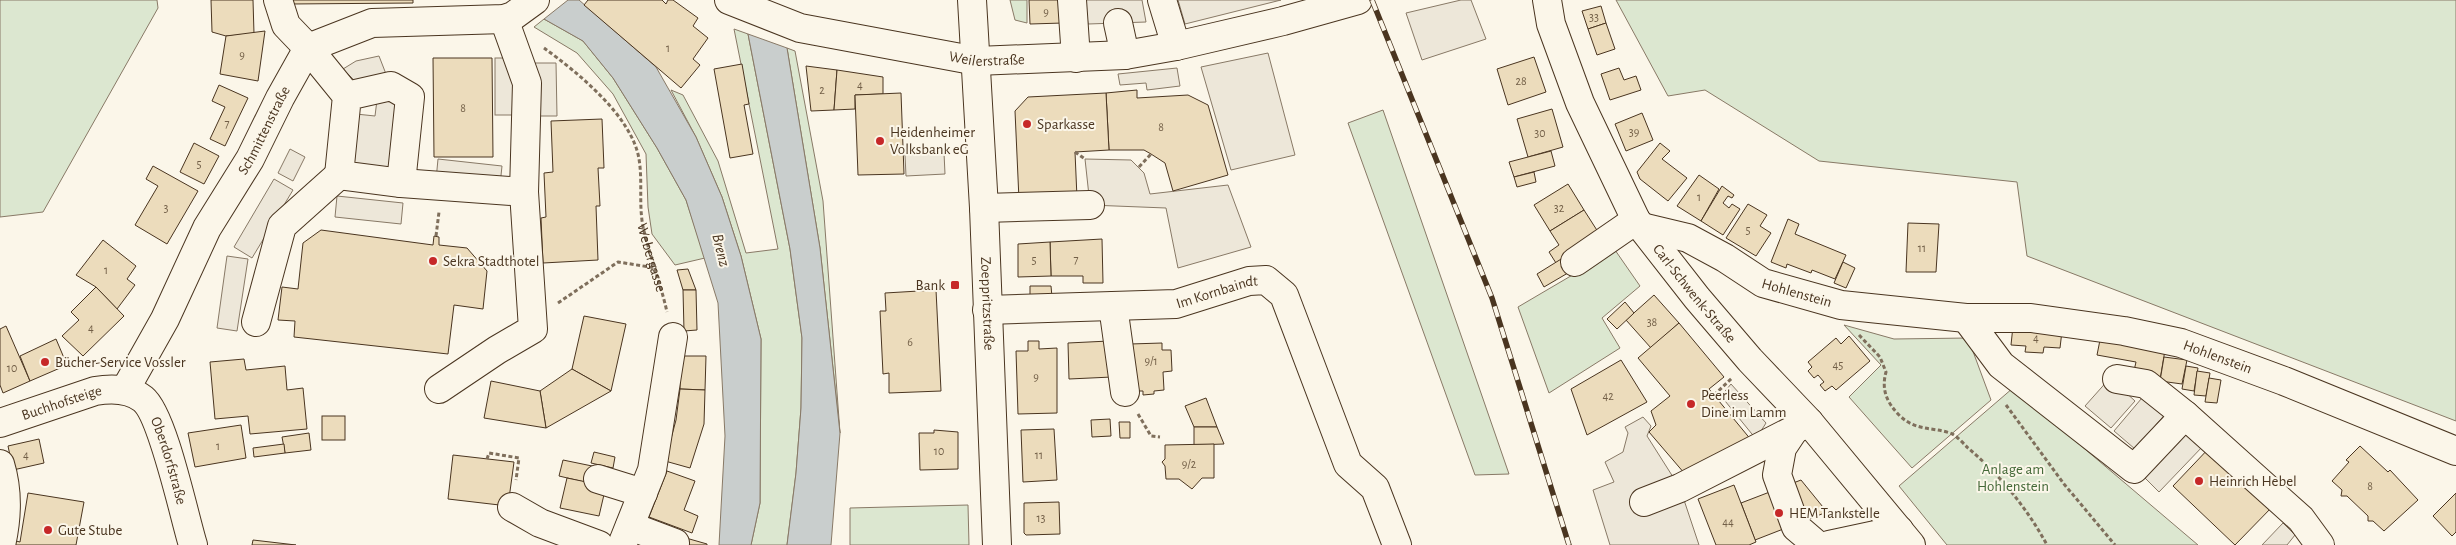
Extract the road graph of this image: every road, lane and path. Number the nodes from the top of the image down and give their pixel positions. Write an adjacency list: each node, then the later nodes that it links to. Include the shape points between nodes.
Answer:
1 (278, 0): 13 (street, via 286,25)
2 (730, 0): 16 (street, Weilerstraße, via 800,28)
3 (972, 0): 16 (street, Zoeppritzstraße)
4 (1072, 0): 15 (street)
5 (1162, 0): 12 (street)
6 (1358, 0): 12 (street, Weilerstraße)
7 (1547, 0): 29 (street, Carl-Schwenk-Straße, via 1551,24 1580,103)
8 (436, 10): 9 (street); 13 (street, via 372,24)
9 (520, 10): 24 (street, via 527,83)
10 (1118, 23): 14 (street)
11 (541, 46): 32 (path, Webergasse, via 604,97 630,135 639,158 644,231)
12 (1176, 46): 14 (street, Weilerstraße)
13 (308, 48): 17 (street); 43 (street, Schmittenstraße, via 250,159 207,228 165,319)
14 (1125, 55): 15 (street, Weilerstraße)
15 (1076, 58): 16 (street, Weilerstraße)
16 (977, 61): 26 (street, Zoeppritzstraße)
17 (347, 96): 22 (street); 23 (street, via 392,86 410,97)
18 (1075, 152): 20 (path)
19 (1151, 154): 21 (path)
20 (1085, 159)
21 (1139, 167)
22 (339, 175): 23 (street); 38 (street, via 282,226)
23 (401, 183): 24 (street)
24 (524, 192): 37 (street)
25 (1090, 205): 26 (street)
26 (985, 215): 27 (street); 35 (street, Zoeppritzstraße)
27 (1032, 220)
28 (438, 223): 30 (path)
29 (1639, 223): 31 (street); 34 (street, Hohlenstein, via 1695,242 1763,283); 49 (street, Carl-Schwenk-Straße)
30 (436, 236)
31 (1575, 262)
32 (656, 268): 37 (path, via 618,262); 39 (path, Webergasse)
33 (1112, 306): 35 (street, Im Kornbaindt); 44 (street); 65 (street, Im Kornbaindt, via 1176,304 1249,281 1266,280 1284,295 1348,464 1374,488)
34 (1841, 306): 36 (street, Hohlenstein); 68 (path, via 1850,324 1880,357 1886,372 1884,397 1901,417 1922,429 1951,434 1987,464 2032,518)
35 (987, 310): 64 (street, Zoeppritzstraße)
36 (1966, 318): 47 (street, via 2002,365 2134,469); 51 (street, Hohlenstein, via 2031,318 2181,343 2284,380)
37 (534, 320): 42 (street, via 533,329)
38 (256, 322)
39 (673, 337): 55 (street, via 652,470)
40 (2117, 379): 47 (street, via 2146,384)
41 (1721, 388): 45 (path)
42 (439, 389)
43 (125, 390): 48 (street, Buchhofsteige, via 95,391); 62 (street, Oberdorfstraße, via 145,400 159,424)
44 (1125, 392): 50 (path, via 1152,436)
45 (1714, 395)
46 (2003, 401): 69 (path, via 2064,484)
47 (2185, 414): 70 (street, via 2301,519)
48 (0, 423)
49 (1802, 426): 56 (street, via 1680,488); 59 (street, Carl-Schwenk-Straße); 66 (street, via 1782,448 1777,475 1796,527)
50 (1160, 437)
51 (2456, 451)
52 (487, 459): 57 (path, via 488,453 519,458)
53 (0, 464): 61 (street, via 6,523)
54 (598, 479): 55 (street)
55 (643, 493): 58 (street)
56 (1644, 502)
57 (512, 507): 63 (street, via 540,523)
58 (626, 535): 60 (street)
59 (1905, 538): 67 (street)
60 (674, 542)
61 (0, 545)
62 (192, 545)
63 (599, 545)
64 (997, 545)
65 (1397, 545)
66 (1817, 545)
67 (1828, 545)
68 (2047, 545)
69 (2115, 545)
70 (2320, 545)

